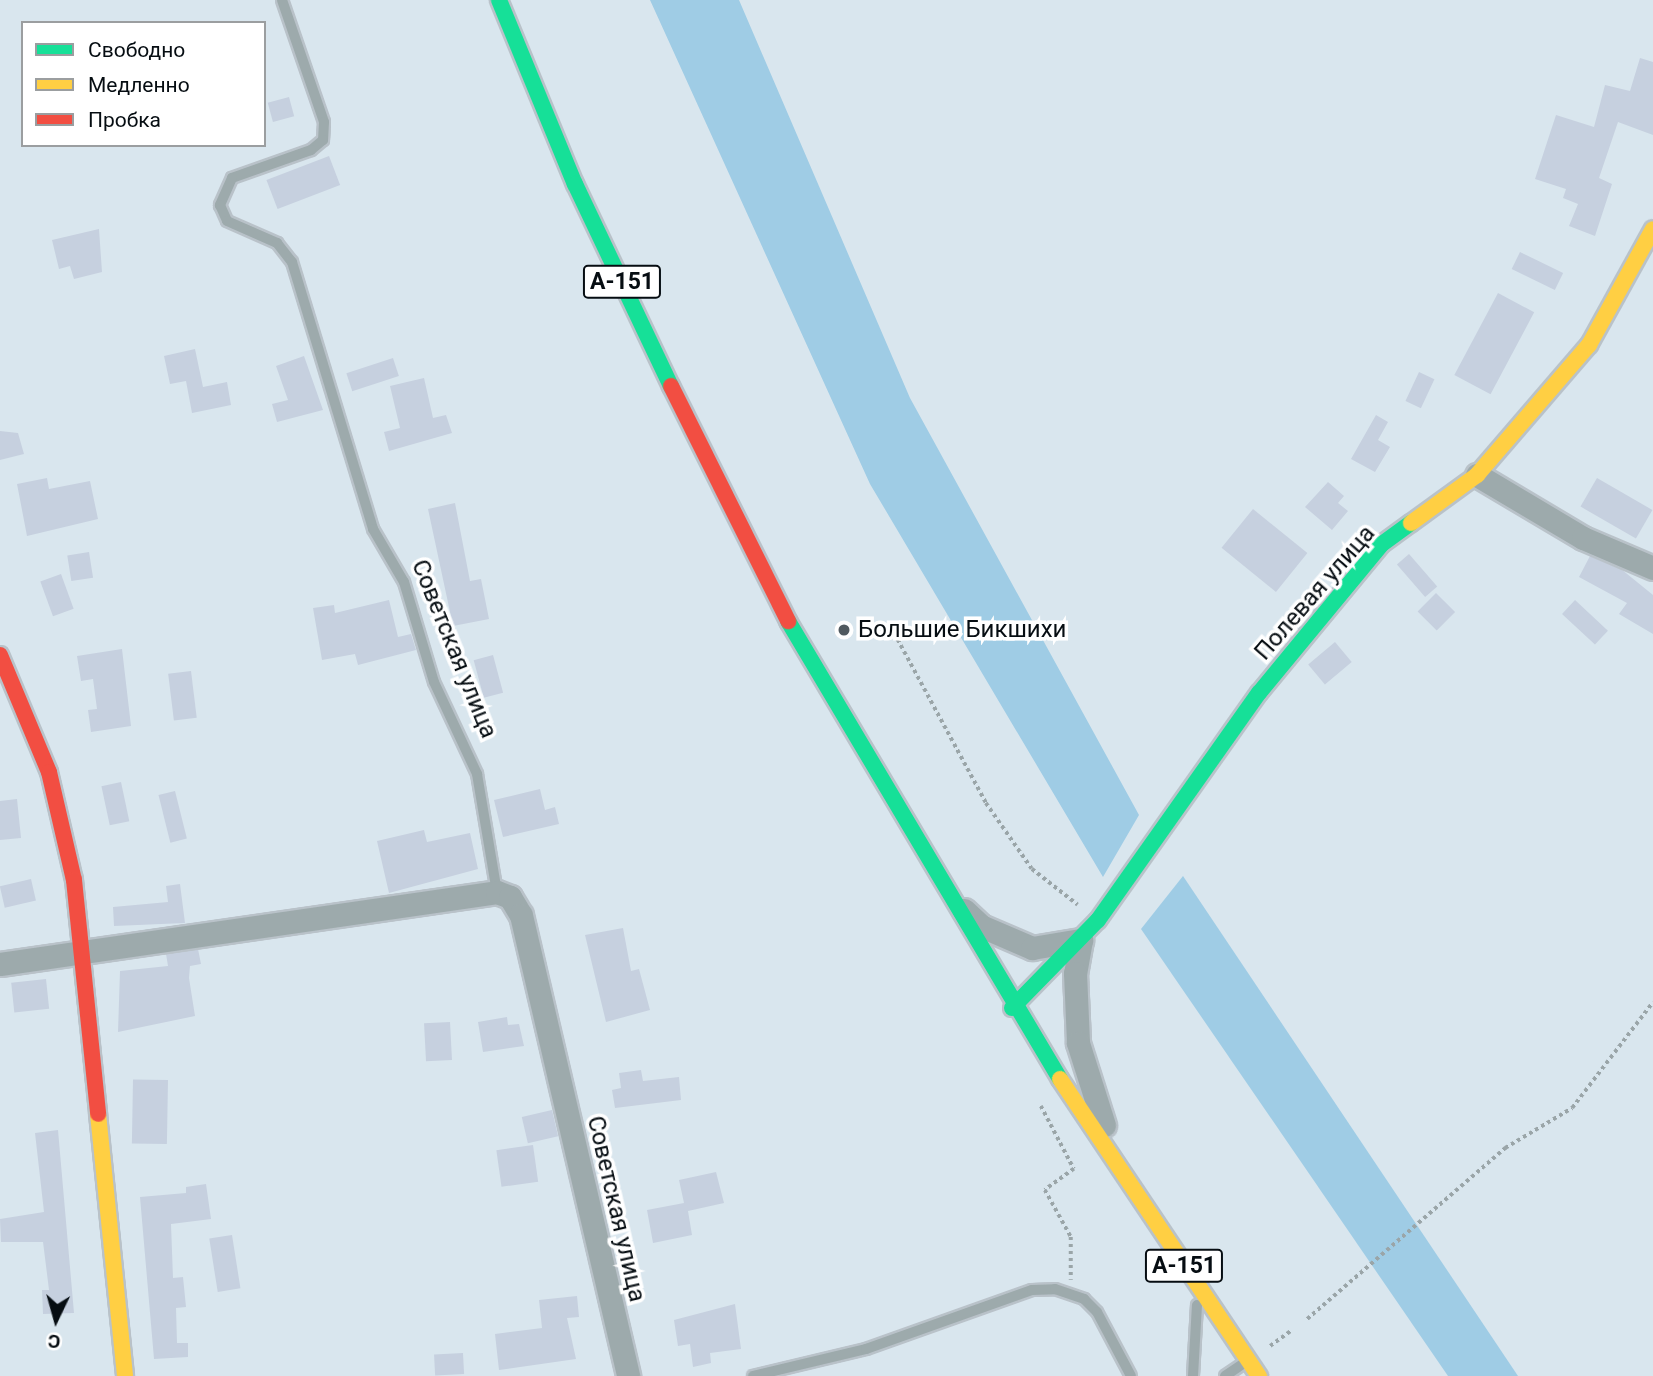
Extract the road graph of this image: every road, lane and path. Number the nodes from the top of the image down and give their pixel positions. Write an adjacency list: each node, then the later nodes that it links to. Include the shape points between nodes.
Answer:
1 (282, 0): 9 (lane, Советская улица, via 324,122 323,140 311,150 232,178 220,205 227,221 277,243 292,262 373,529 404,582 434,682 477,774)
2 (499, 0): 8 (main road, А-151, via 575,184 753,560)
3 (1653, 229): 4 (main road, Полевая улица, via 1589,345)
4 (1477, 475): 5 (street, via 1583,538); 10 (main road, Полевая улица, via 1382,544 1259,693)
5 (1653, 568)
6 (857, 637): 10 (path, via 891,627 986,803 1031,869)
7 (0, 655): 12 (main road, via 49,772)
8 (941, 888): 11 (street, via 981,926 1032,948); 15 (main road, А-151)
9 (497, 892): 12 (street); 23 (street, Советская улица, via 510,897 521,915)
10 (1098, 920): 11 (main road, Полевая улица)
11 (1081, 940): 15 (main road, Полевая улица); 17 (street, via 1075,974 1078,1043)
12 (84, 951): 13 (street); 22 (main road)
13 (0, 964)
14 (1653, 1002): 20 (path, via 1572,1108 1505,1147)
15 (1012, 1008): 17 (main road, А-151)
16 (1041, 1106): 19 (path, via 1074,1169 1045,1190 1072,1237)
17 (1120, 1171): 18 (main road, А-151)
18 (1197, 1285): 21 (main road, А-151); 26 (lane)
19 (1072, 1293): 24 (lane, via 1032,1290 866,1349); 25 (lane, via 1097,1312)
20 (1307, 1319)
21 (1248, 1361): 27 (lane); 28 (main road, А-151)
22 (125, 1376)
23 (628, 1376)
24 (753, 1376)
25 (1131, 1376)
26 (1193, 1376)
27 (1225, 1376)
28 (1259, 1376)

